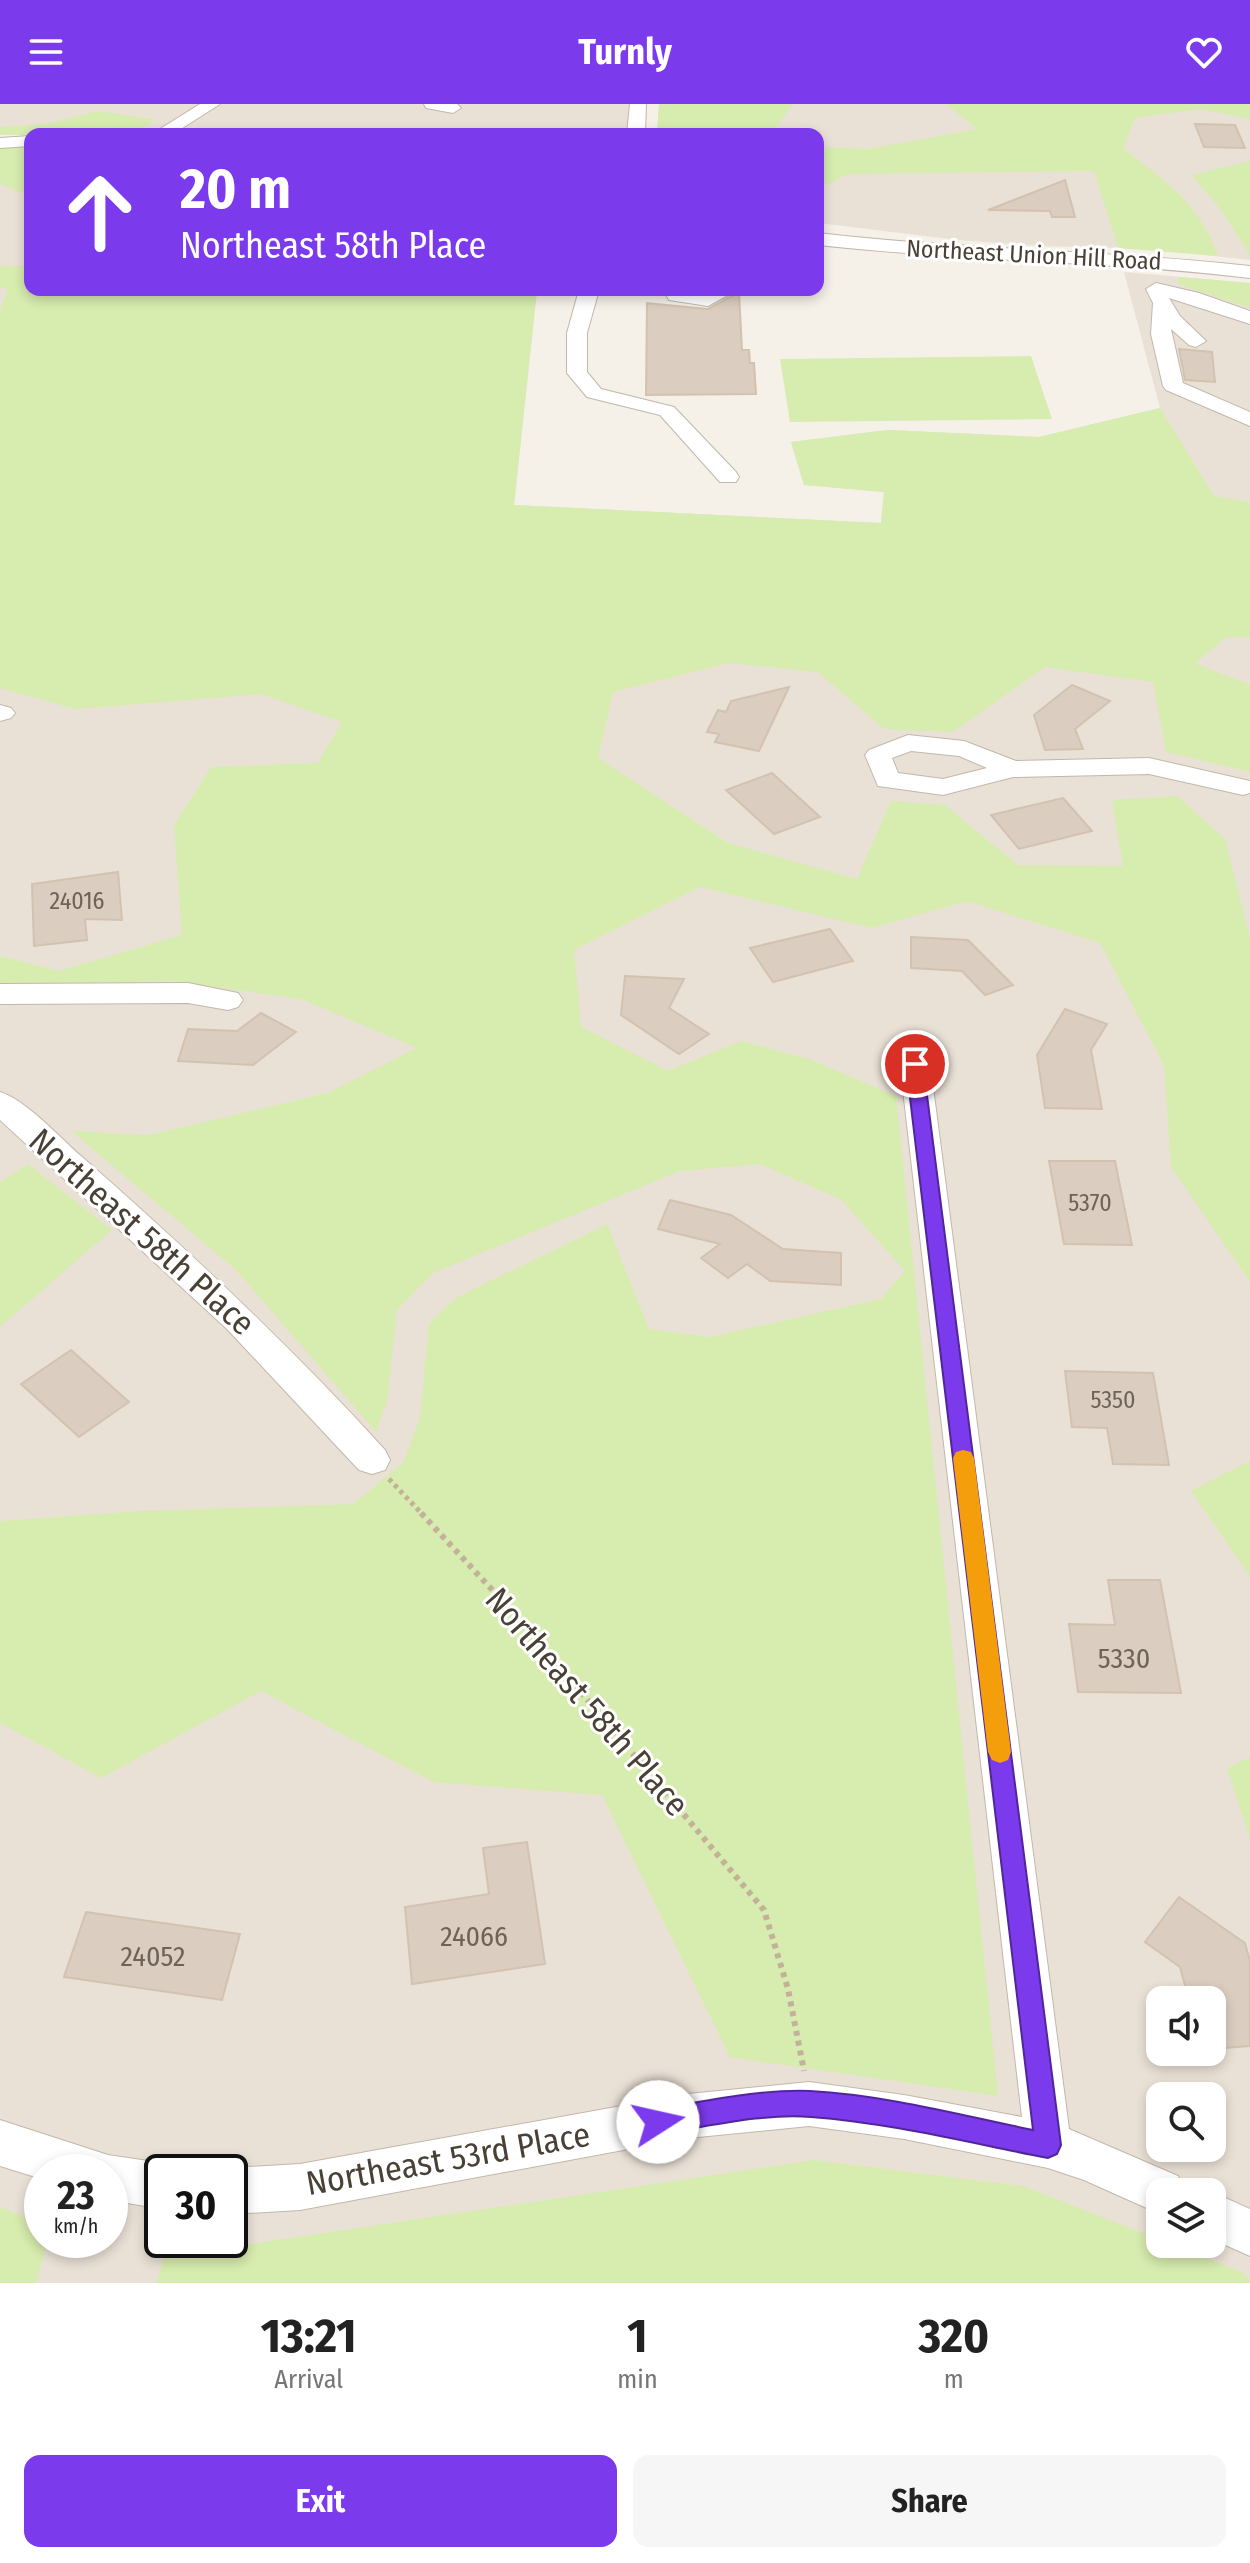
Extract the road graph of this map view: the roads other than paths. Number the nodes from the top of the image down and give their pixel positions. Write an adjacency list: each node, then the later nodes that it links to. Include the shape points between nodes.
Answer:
1 (212, 104): 5 (street)
2 (432, 104): 4 (street)
3 (638, 104): 6 (street)
4 (453, 108)
5 (171, 128)
6 (636, 128)
7 (24, 141): 8 (street)
8 (0, 143)
9 (824, 240): 10 (street, Northeast Union Hill Road, via 990,255)
10 (1165, 262): 11 (street, Northeast Union Hill Road); 15 (street)
11 (1250, 272)
12 (587, 296): 19 (street, via 577,333 577,373 594,393 667,411)
13 (676, 296): 14 (street)
14 (716, 296)
15 (1159, 297): 16 (street, via 1192,297); 17 (street); 18 (street, via 1173,386)
16 (1250, 318)
17 (1196, 341)
18 (1250, 420)
19 (728, 477)
20 (1013, 769): 21 (street, via 1149,766)
21 (1248, 789)
22 (0, 994): 23 (street, via 188,993)
23 (228, 1000)
24 (915, 1064): 28 (street)
25 (0, 1103): 26 (street, Northeast 58th Place, via 179,1259 318,1397)
26 (372, 1460)
27 (0, 2143): 29 (street)
28 (1048, 2145): 30 (street); 31 (street, Northeast 53rd Place, via 809,2104 688,2116 300,2187)
29 (36, 2154)
30 (1146, 2185)
31 (248, 2190)
32 (1226, 2222): 33 (street)
33 (1250, 2233)

